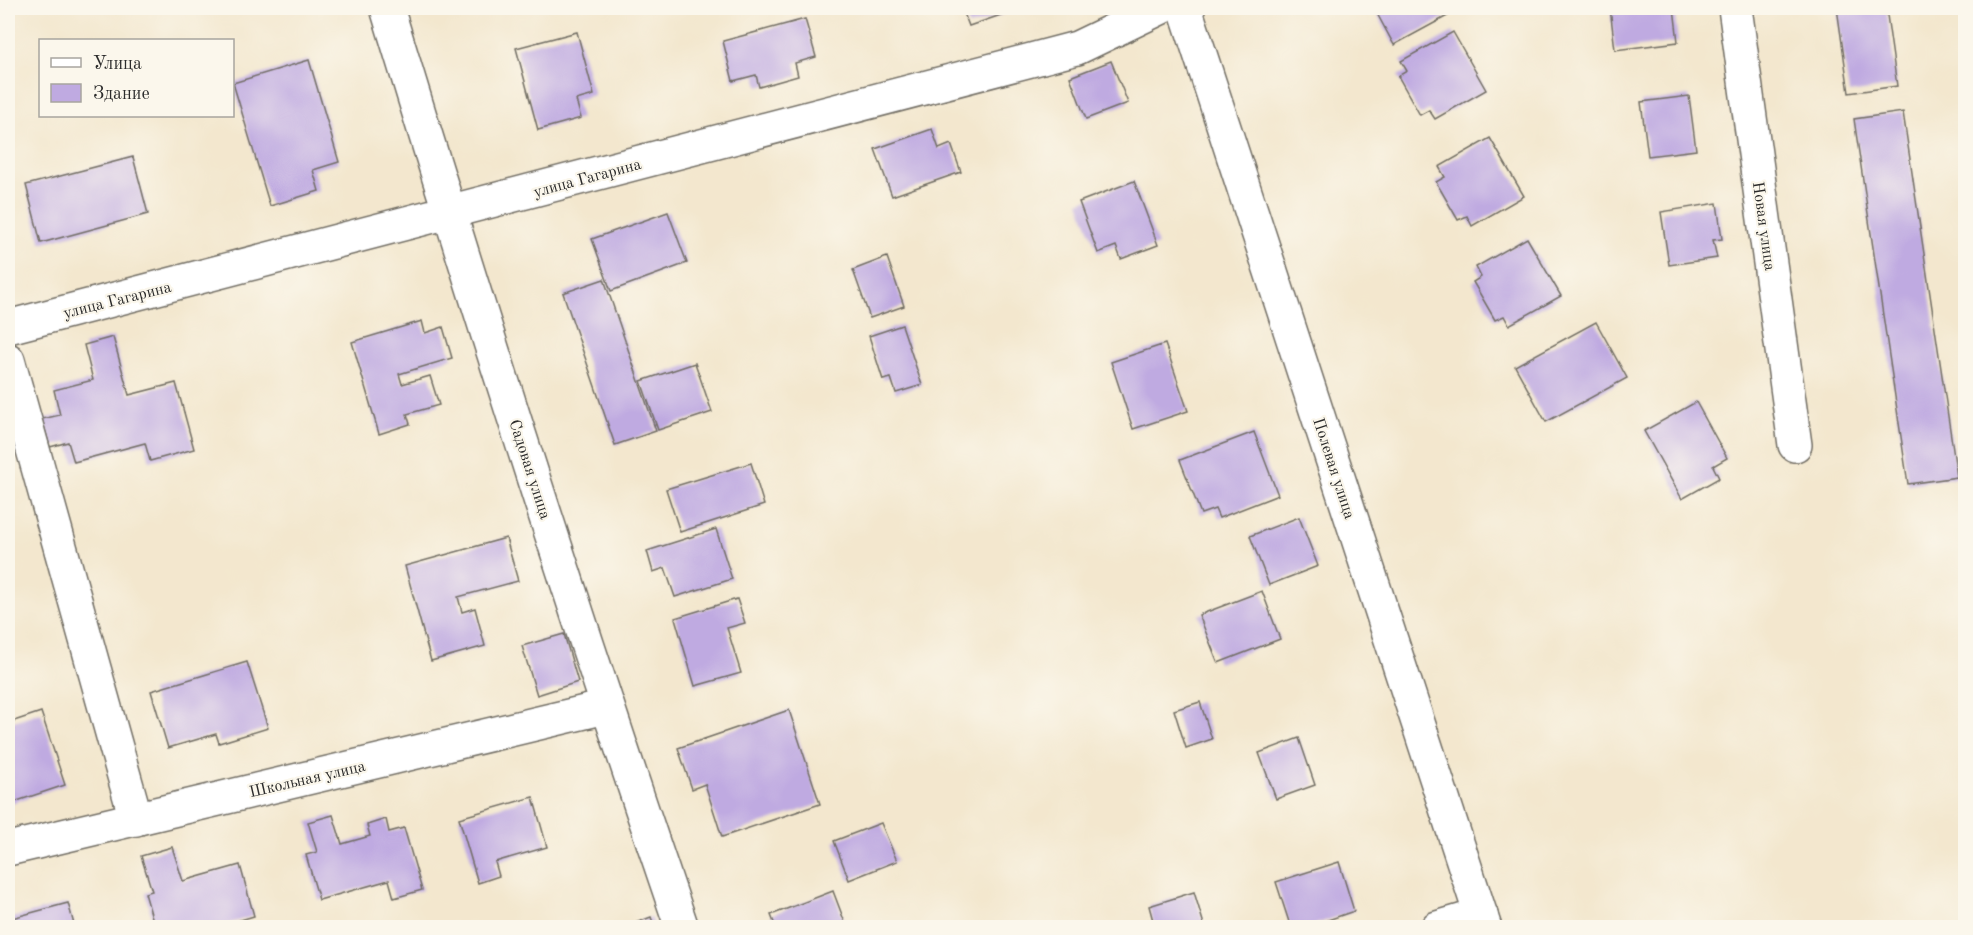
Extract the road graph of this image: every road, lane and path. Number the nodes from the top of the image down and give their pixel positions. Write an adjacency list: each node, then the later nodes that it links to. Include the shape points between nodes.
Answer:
1 (387, 8): 5 (street, Садовая улица)
2 (1160, 8): 5 (street, улица Гагарина, via 1077,48)
3 (1185, 8): 12 (street, Полевая улица)
4 (1735, 8): 8 (street, Новая улица)
5 (449, 213): 6 (street, улица Гагарина); 9 (street, Садовая улица)
6 (8, 327)
7 (8, 360): 10 (street)
8 (1795, 445)
9 (606, 707): 10 (street, Школьная улица); 13 (street, Садовая улица)
10 (136, 819): 11 (street, Школьная улица)
11 (8, 849)
12 (1483, 921): 14 (street)
13 (682, 927)
14 (1437, 927)

